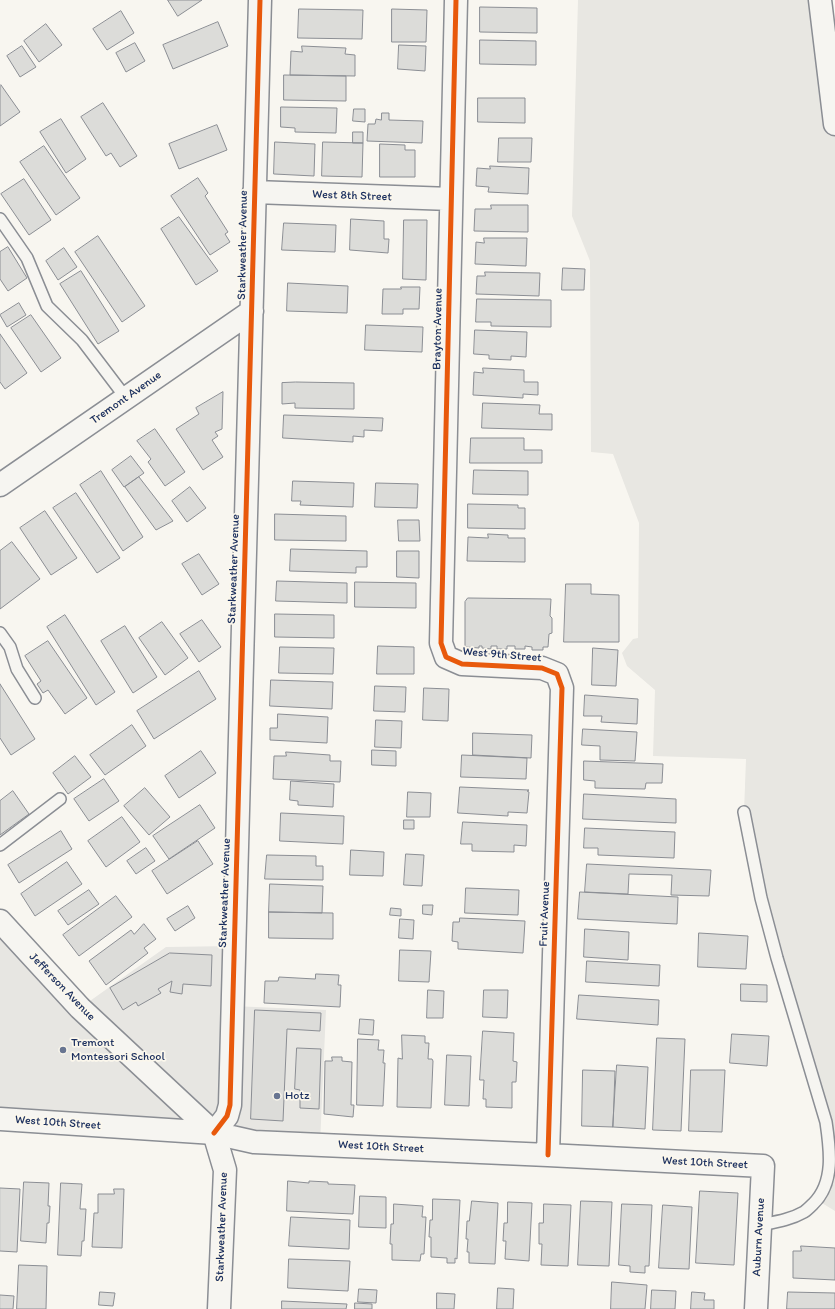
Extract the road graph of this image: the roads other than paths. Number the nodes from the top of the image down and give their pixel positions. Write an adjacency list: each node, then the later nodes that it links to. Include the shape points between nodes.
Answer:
1 (260, 0): 5 (main road, Starkweather Avenue)
2 (456, 0): 6 (main road, Brayton Avenue)
3 (820, 0): 4 (main road)
4 (835, 124)
5 (254, 192): 6 (main road, West 8th Street); 8 (main road, Starkweather Avenue)
6 (451, 199): 12 (main road, Brayton Avenue, via 441,643)
7 (0, 219): 9 (lane, via 26,258 47,306 82,340)
8 (252, 311): 9 (main road, Tremont Avenue); 20 (main road, Starkweather Avenue, via 230,1105 227,1116)
9 (126, 398): 10 (main road, Tremont Avenue)
10 (0, 485)
11 (0, 633): 14 (lane, via 10,647 17,669)
12 (446, 657): 13 (main road, West 9th Street, via 462,664 542,668)
13 (557, 674): 21 (main road, Fruit Avenue, via 562,688)
14 (35, 698)
15 (60, 799): 17 (lane)
16 (744, 812): 23 (lane, via 775,950 826,1122 829,1146 829,1168 825,1186 817,1200 805,1212 785,1220)
17 (0, 845)
18 (0, 921): 20 (main road, Jefferson Avenue, via 80,1008)
19 (0, 1119): 20 (main road, West 10th Street)
20 (214, 1133): 21 (main road, West 10th Street, via 254,1142); 24 (main road, Starkweather Avenue, via 225,1170)
21 (548, 1155): 22 (main road, West 10th Street)
22 (763, 1166): 23 (main road, Auburn Avenue)
23 (760, 1225): 25 (main road, Auburn Avenue)
24 (219, 1309)
25 (756, 1309)

